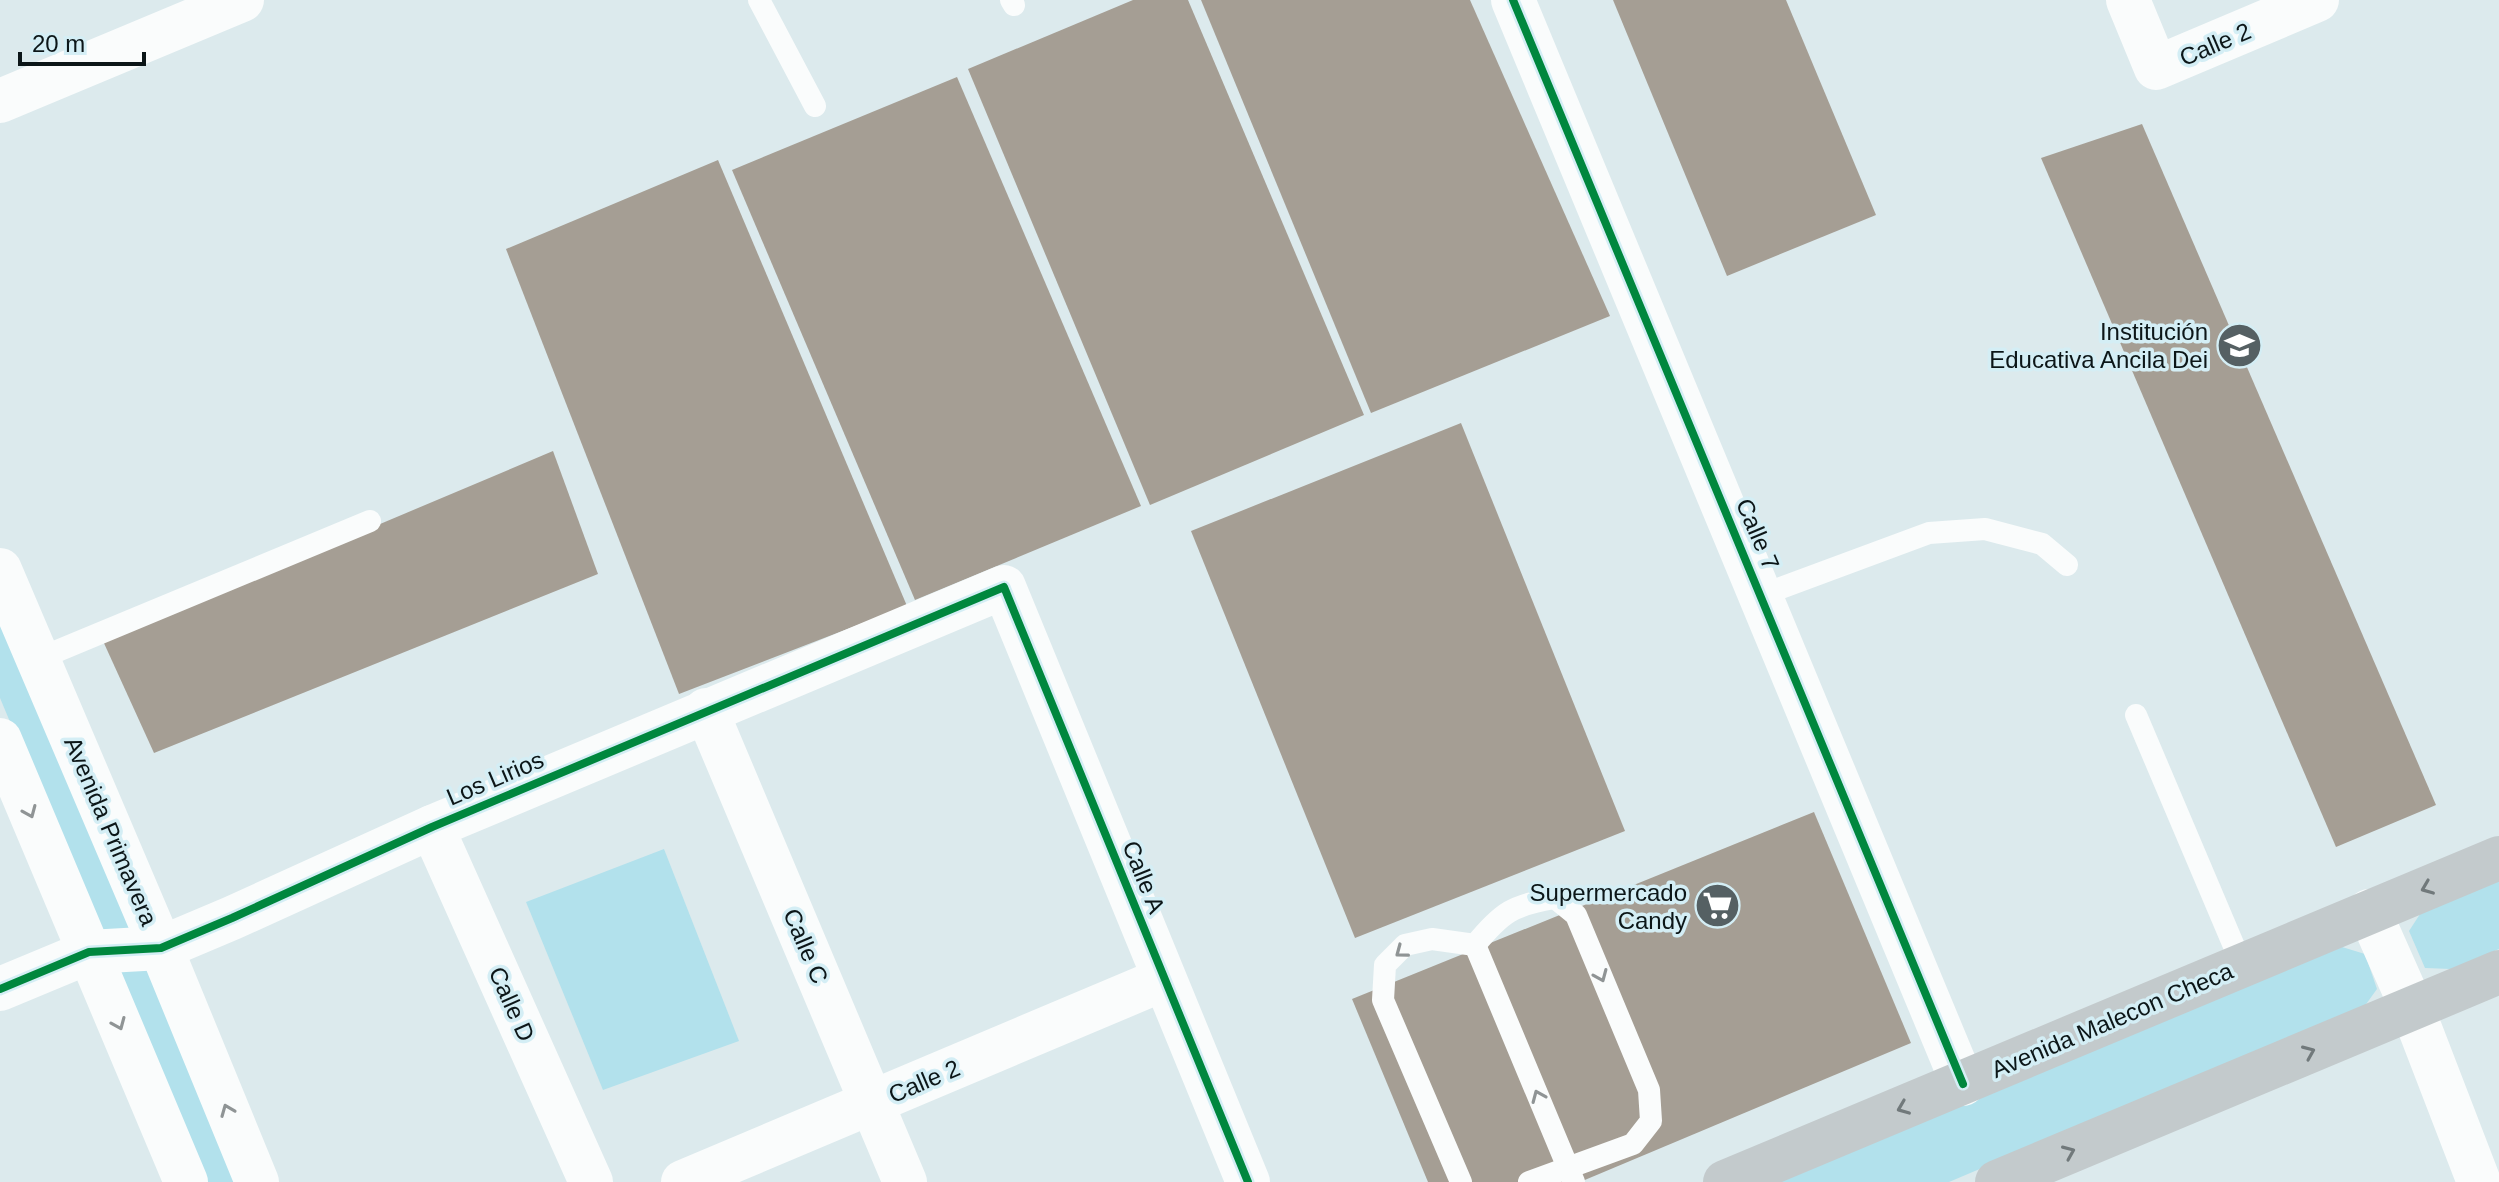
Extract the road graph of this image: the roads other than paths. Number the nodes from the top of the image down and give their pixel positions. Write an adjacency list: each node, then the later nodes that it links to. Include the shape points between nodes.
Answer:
1 (242, 0): 6 (street)
2 (759, 0): 7 (lane)
3 (1513, 0): 12 (street, Calle 7)
4 (2128, 0): 5 (street, Calle 2, via 2156,68)
5 (2317, 0)
6 (0, 101)
7 (815, 106)
8 (370, 521): 13 (lane)
9 (2067, 565): 12 (lane, via 2042,544 1985,529 1929,533)
10 (0, 570): 13 (street, Avenida Primavera)
11 (1004, 587): 14 (street, Los Lirios); 25 (street, Calle A)
12 (1762, 595): 28 (street, Calle 7)
13 (38, 659): 21 (street, Avenida Primavera)
14 (706, 710): 17 (street, Los Lirios); 29 (street, Calle C)
15 (2136, 715): 23 (lane)
16 (0, 740): 22 (street, one-way to 22)
17 (432, 827): 21 (street, Los Lirios); 33 (street, Calle D)
18 (2499, 858): 19 (main road, Avenida Malecon Checa, one-way to 19)
19 (2369, 911): 23 (main road, Avenida Malecon Checa); 27 (street)
20 (1475, 945): 30 (lane, one-way to 20); 30 (lane, one-way to 30, via 1497,918 1525,903 1555,898 1576,915 1649,1090 1651,1121 1633,1144); 37 (lane, one-way to 37, via 1432,939 1405,945 1385,965 1383,1000)
21 (161, 948): 22 (street, Los Lirios); 32 (street, Avenida Primavera, one-way to 21)
22 (89, 952): 26 (street, Los Lirios); 31 (street, one-way to 31)
23 (2242, 965): 28 (main road, Avenida Malecon Checa)
24 (2499, 972): 27 (main road)
25 (1164, 979): 29 (street, Calle 2); 36 (street, Calle A)
26 (0, 989)
27 (2412, 1008): 40 (main road, one-way to 27); 41 (street)
28 (1963, 1084): 39 (main road, Avenida Malecon Checa, one-way to 39)
29 (872, 1103): 34 (street, Calle 2); 35 (street, Calle C)
30 (1571, 1175): 38 (lane)
31 (186, 1182)
32 (257, 1182)
33 (591, 1182)
34 (683, 1182)
35 (905, 1182)
36 (1248, 1182)
37 (1461, 1182)
38 (1529, 1182)
39 (1725, 1182)
40 (1997, 1182)
41 (2479, 1182)

